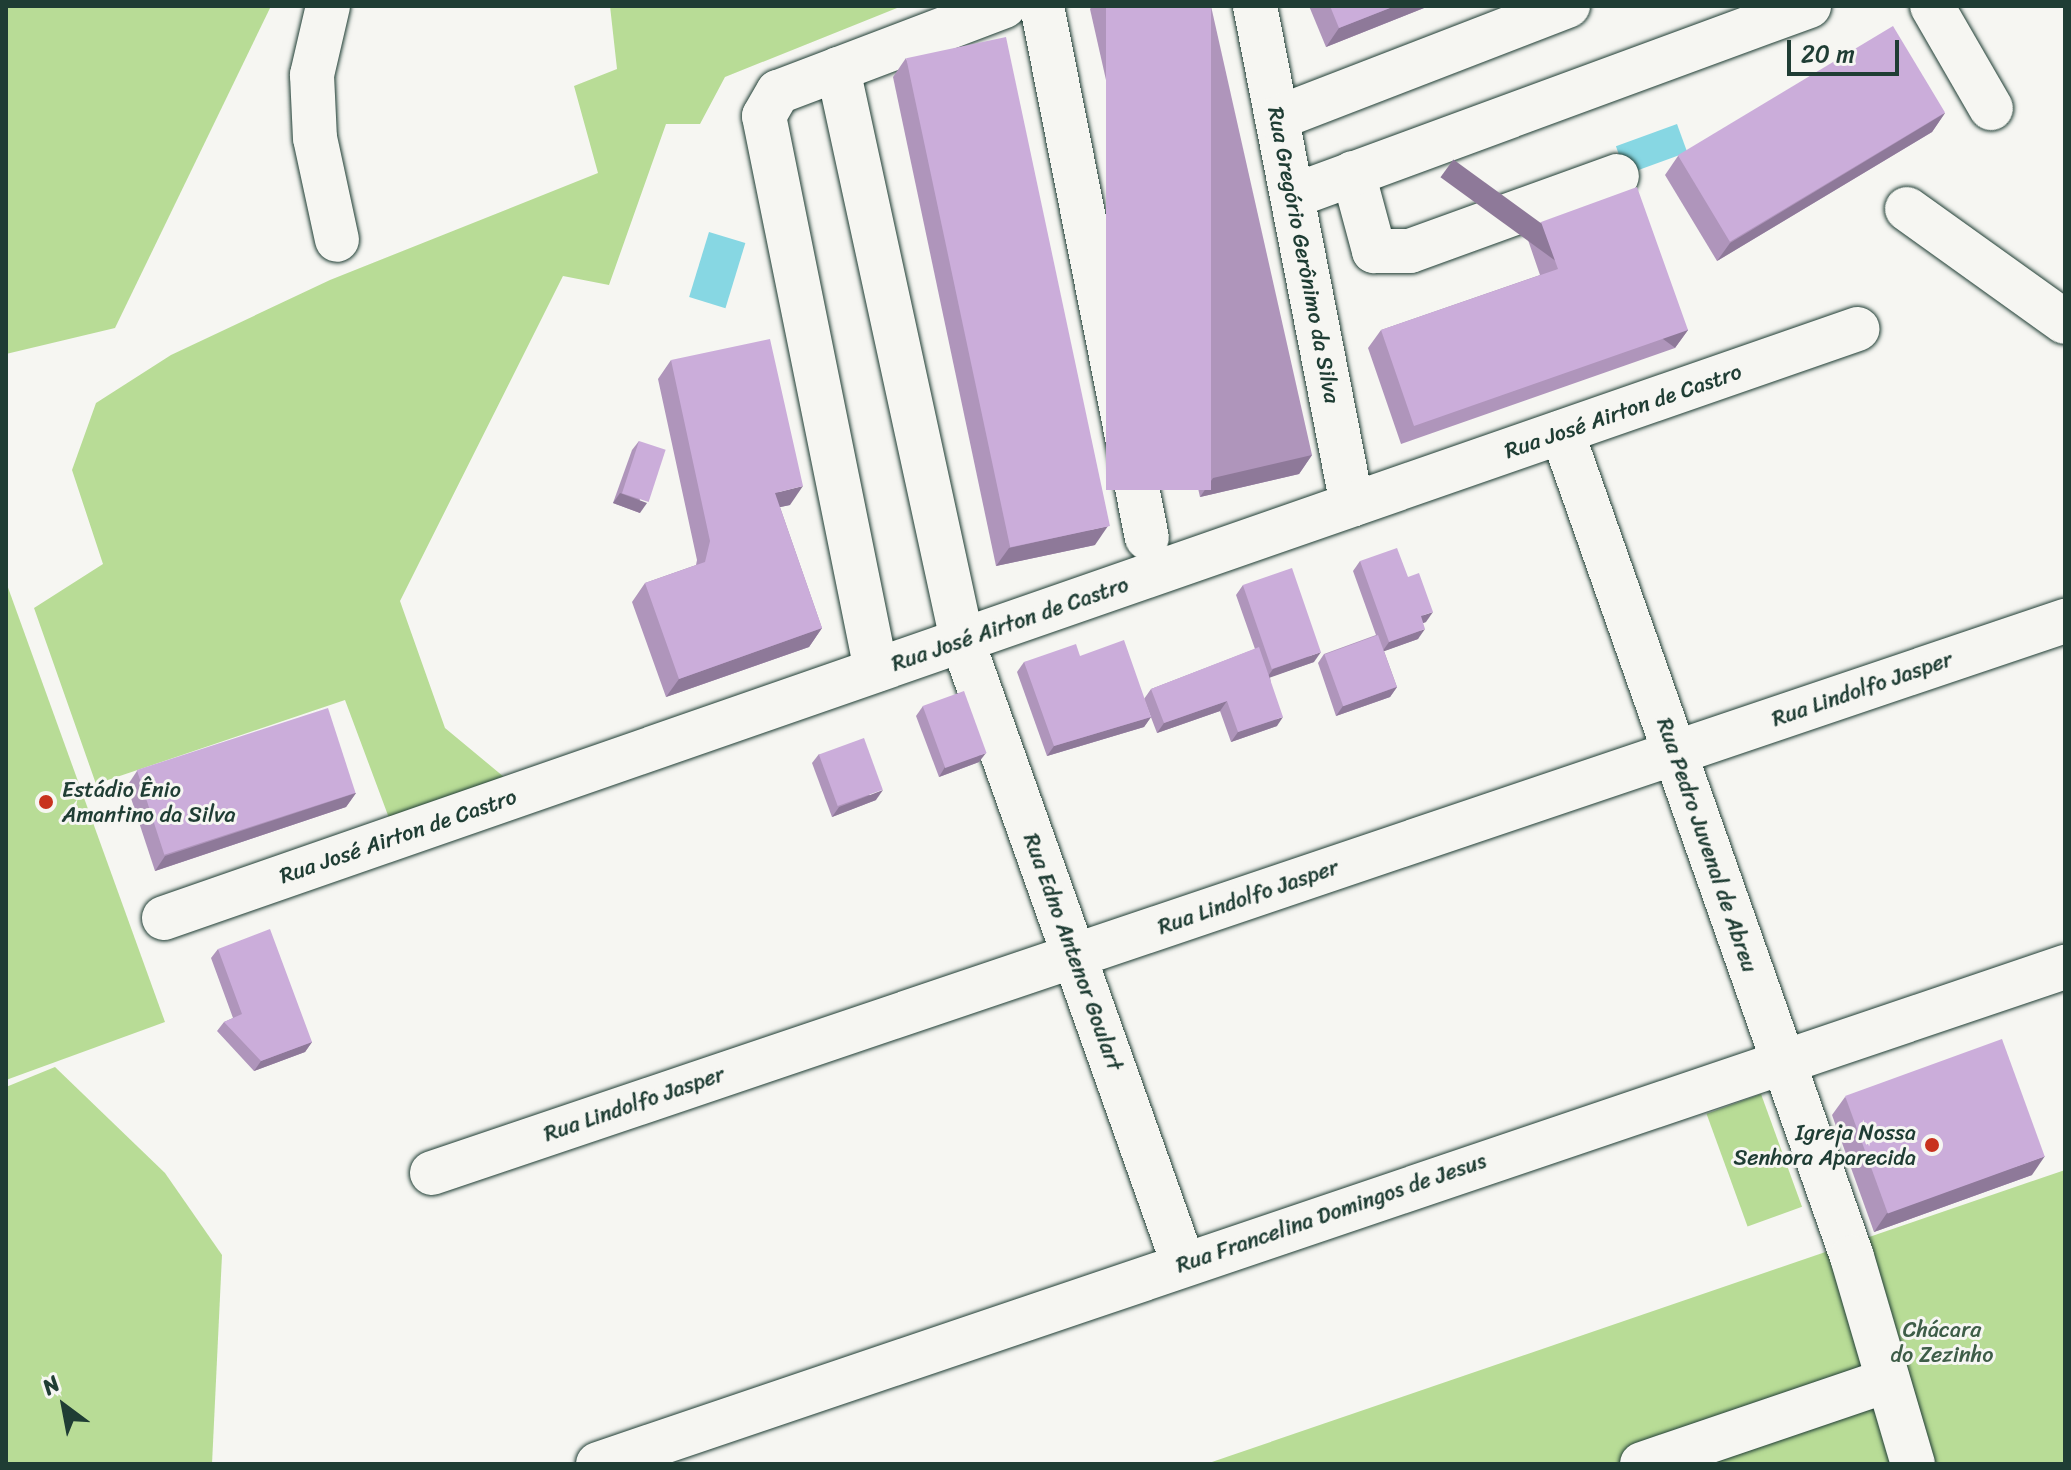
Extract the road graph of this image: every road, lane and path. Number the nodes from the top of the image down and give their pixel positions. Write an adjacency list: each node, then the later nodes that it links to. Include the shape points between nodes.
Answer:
1 (328, 6): 15 (street, via 312,75 314,122)
2 (1004, 6): 8 (street)
3 (1042, 6): 20 (street)
4 (1255, 6): 10 (street, Rua Gregório Gerônimo da Silva)
5 (1568, 6): 10 (street)
6 (1809, 6): 11 (street)
7 (1932, 6): 9 (street)
8 (838, 69): 22 (street, Rua Edno Antenor Goulart); 23 (street, via 768,101 764,116)
9 (1991, 108)
10 (1277, 118): 13 (street, Rua Gregório Gerônimo da Silva)
11 (1353, 173): 12 (street, via 1374,251 1410,251); 13 (street)
12 (1617, 176)
13 (1293, 196): 19 (street, Rua Gregório Gerônimo da Silva)
14 (1907, 209): 16 (street)
15 (337, 240)
16 (2065, 322)
17 (1857, 329): 18 (street, Rua José Airton de Castro)
18 (1562, 432): 19 (street, Rua José Airton de Castro); 24 (street, Rua Pedro Juvenal de Abreu)
19 (1352, 505): 22 (street, Rua José Airton de Castro)
20 (1147, 538)
21 (2065, 621): 24 (street, Rua Lindolfo Jasper)
22 (962, 640): 23 (street, Rua José Airton de Castro); 26 (street, Rua Edno Antenor Goulart)
23 (876, 670): 25 (street, Rua José Airton de Castro)
24 (1674, 753): 26 (street, Rua Lindolfo Jasper); 28 (street, Rua Pedro Juvenal de Abreu)
25 (164, 918)
26 (1074, 955): 29 (street, Rua Lindolfo Jasper); 30 (street, Rua Edno Antenor Goulart)
27 (2065, 967): 28 (street, Rua Francelina Domingos de Jesus)
28 (1783, 1062): 30 (street, Rua Francelina Domingos de Jesus); 31 (street, Rua Pedro Juvenal de Abreu, via 1852,1257)
29 (432, 1173)
30 (1183, 1263): 32 (street, Rua Francelina Domingos de Jesus)
31 (1883, 1382): 33 (street); 34 (street, Rua Pedro Juvenal de Abreu)
32 (598, 1464)
33 (1642, 1464)
34 (1913, 1464)

